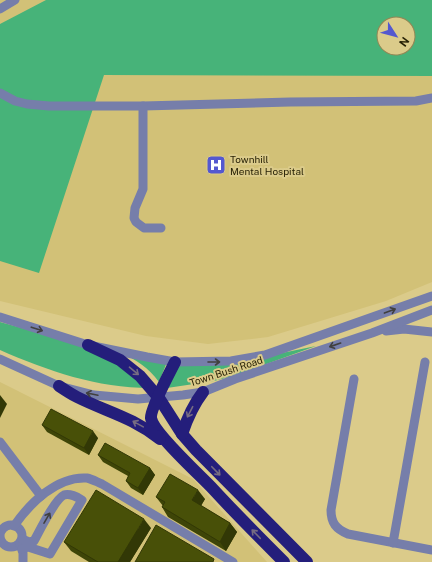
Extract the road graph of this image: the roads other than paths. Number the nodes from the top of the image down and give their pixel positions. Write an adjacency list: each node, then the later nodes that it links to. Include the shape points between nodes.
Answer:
1 (15, 0): 2 (street)
2 (0, 9)
3 (0, 93): 5 (street, via 27,104)
4 (432, 98): 5 (street, via 416,101)
5 (143, 106): 6 (street, via 143,189 135,208 134,218 144,228)
6 (161, 228)
7 (432, 296): 14 (street, Town Bush Road, one-way to 7, via 231,362 265,355)
8 (432, 310): 11 (street, Town Bush Road)
9 (0, 317): 12 (street, Town Bush Road, one-way to 12)
10 (432, 332): 11 (street, via 404,329)
11 (372, 333): 18 (street, Town Bush Road, one-way to 18)
12 (88, 345): 14 (street, Town Bush Road); 19 (highway, one-way to 19, via 127,365)
13 (1, 359): 17 (street, Town Bush Road)
14 (175, 362): 19 (highway)
15 (425, 362): 27 (street)
16 (354, 379): 27 (street, via 331,510 332,519 338,529 348,534)
17 (59, 386): 19 (street, Town Bush Road, one-way to 17, via 94,395); 22 (highway, one-way to 17, via 143,426 75,397)
18 (203, 392): 19 (street, Town Bush Road); 20 (highway, one-way to 20, via 187,417)
19 (159, 398): 20 (highway); 22 (highway, via 151,417 156,428)
20 (182, 434): 32 (highway, one-way to 32)
21 (0, 442): 23 (street)
22 (181, 456): 31 (highway, one-way to 22)
23 (41, 496): 24 (street); 30 (street, via 62,482 89,478)
24 (14, 526): 25 (street, via 5,527); 26 (street, via 20,531)
25 (0, 536): 26 (street, via 2,542 8,546 14,547)
26 (21, 543): 26 (street, one-way to 26, via 34,541 60,498 70,495 82,500 50,554); 29 (street)
27 (393, 543): 28 (street)
28 (432, 550)
29 (23, 562)
30 (233, 562)
31 (284, 562)
32 (308, 562)

